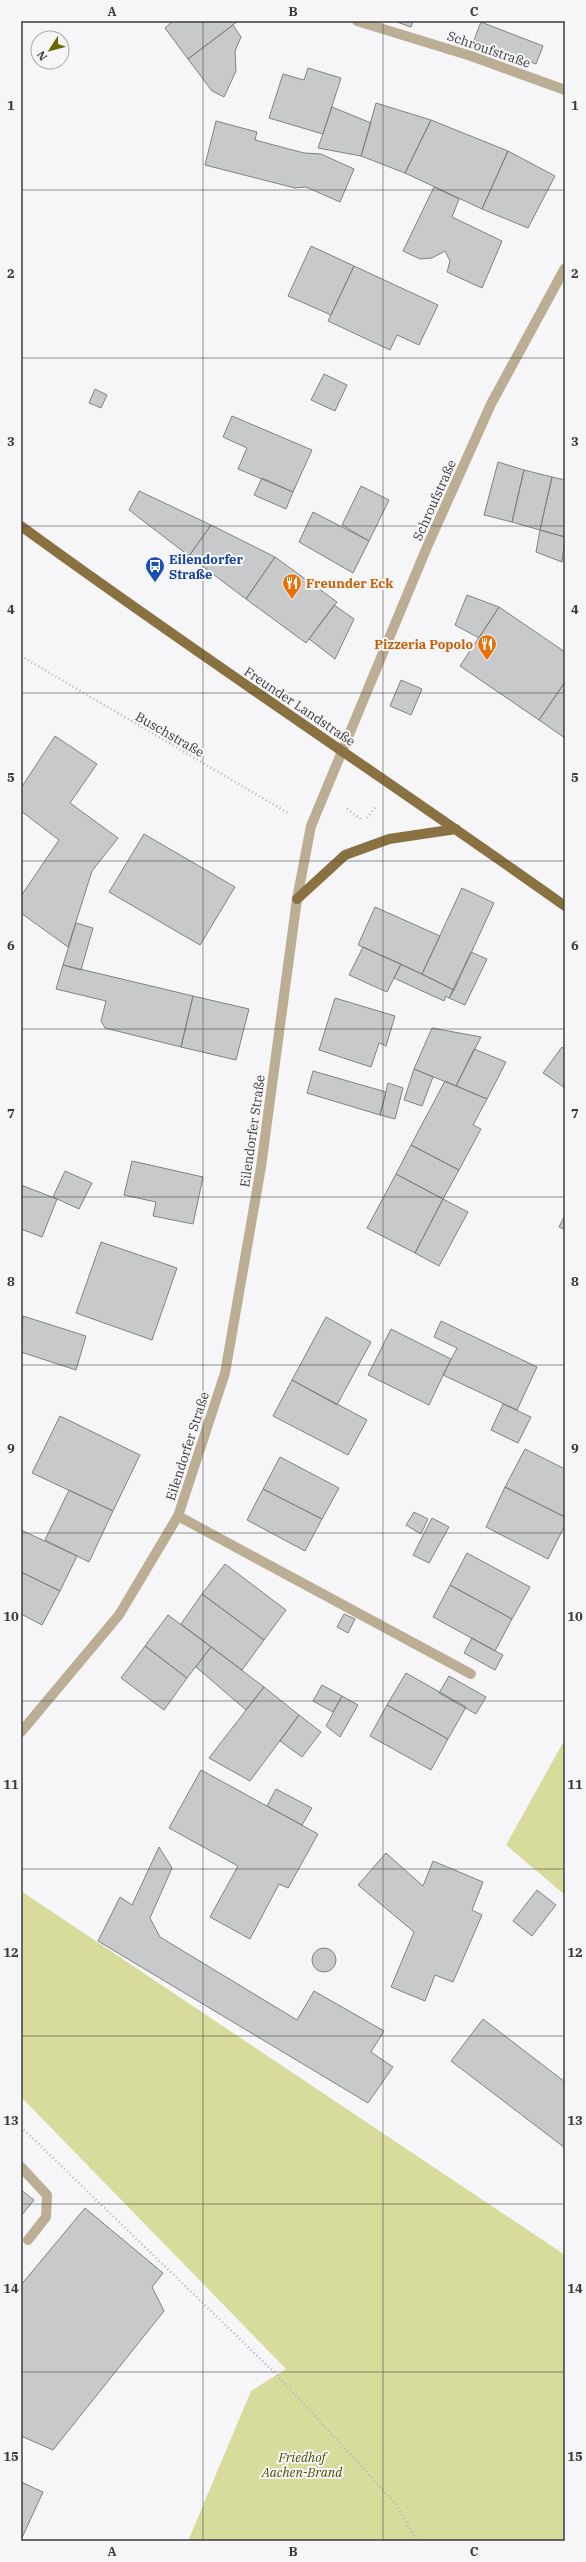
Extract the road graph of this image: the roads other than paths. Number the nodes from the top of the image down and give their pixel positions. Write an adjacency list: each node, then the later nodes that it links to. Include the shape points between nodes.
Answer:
1 (357, 21): 2 (street, Schroufstraße, via 471,56)
2 (565, 90)
3 (565, 268): 5 (street, Schroufstraße, via 491,404 427,547)
4 (21, 526): 5 (main road, Freunder Landstraße, via 201,656)
5 (342, 749): 6 (main road, Freunder Landstraße); 7 (street, Eilendorfer Straße, via 311,826)
6 (456, 829): 7 (main road, via 389,839 345,855); 8 (main road, Freunder Landstraße)
7 (297, 898): 9 (street, Eilendorfer Straße, via 261,1167 225,1373)
8 (565, 906)
9 (178, 1516): 10 (street, Eilendorfer Straße); 11 (street, Eilendorfer Straße, via 119,1615)
10 (471, 1674)
11 (21, 1732)
12 (21, 2167): 13 (street, via 47,2195 46,2217)
13 (28, 2240)

